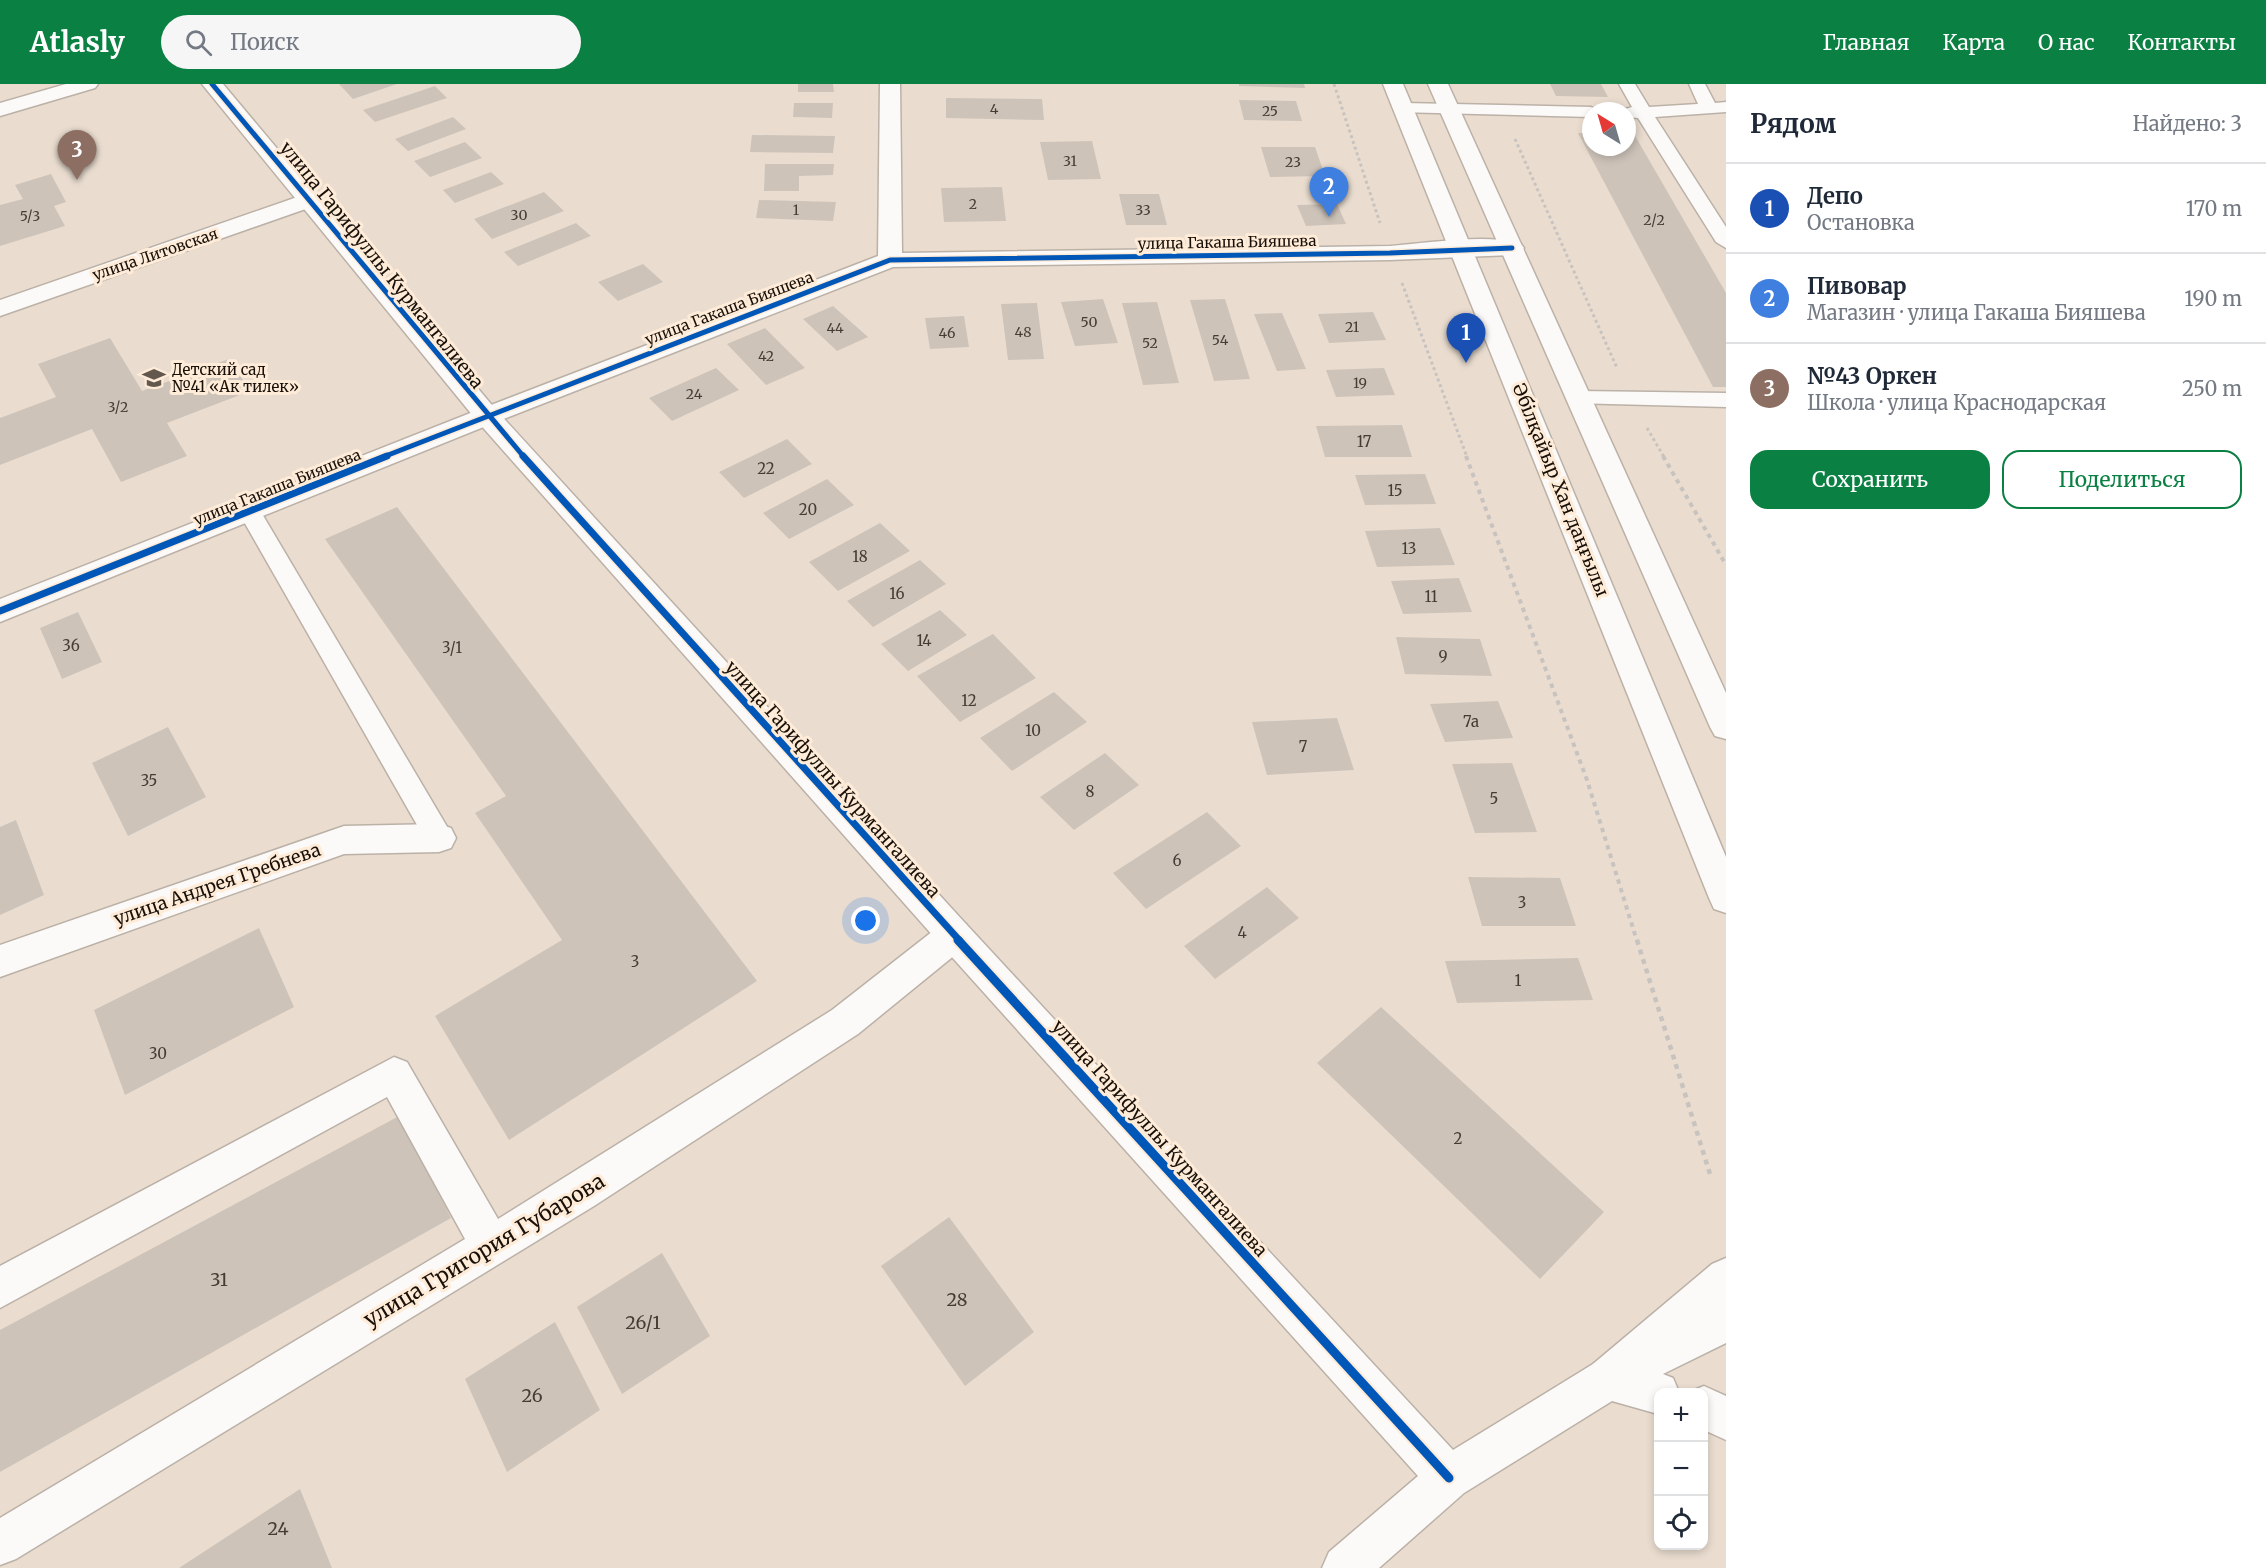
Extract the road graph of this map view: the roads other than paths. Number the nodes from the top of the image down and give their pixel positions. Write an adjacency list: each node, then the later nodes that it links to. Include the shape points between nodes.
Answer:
1 (88, 84): 11 (street)
2 (212, 84): 15 (street, улица Гарифуллы Курмангалиева)
3 (890, 84): 19 (street)
4 (1438, 84): 10 (street)
5 (1627, 84): 8 (lane)
6 (1697, 84): 9 (lane)
7 (1398, 96): 10 (lane); 17 (street, Әбілқайыр Хан даңғылы)
8 (1632, 102)
9 (1717, 107): 13 (lane)
10 (1449, 109): 12 (lane); 18 (street)
11 (0, 110)
12 (1582, 111)
13 (1636, 112)
14 (1636, 113): 16 (lane)
15 (309, 200): 20 (street, улица Литовская); 23 (street, улица Гарифуллы Курмангалиева)
16 (1726, 242)
17 (1461, 248): 18 (street, улица Гакаша Бияшева); 19 (street, улица Гакаша Бияшева, via 1390,253); 28 (street, Әбілқайыр Хан даңғылы)
18 (1512, 248): 21 (street)
19 (890, 260): 23 (street, улица Гакаша Бияшева)
20 (0, 308)
21 (1579, 398): 22 (lane); 26 (street)
22 (1726, 400)
23 (487, 416): 24 (street, улица Гакаша Бияшева); 29 (street, улица Гарифуллы Курмангалиева)
24 (250, 513): 25 (street, улица Гакаша Бияшева); 27 (lane)
25 (0, 611)
26 (1726, 727)
27 (439, 838): 30 (street, улица Андрея Гребнева, via 344,840)
28 (1726, 898)
29 (954, 935): 31 (street, улица Григория Губарова, via 845,1022); 39 (street, улица Гарифуллы Курмангалиева)
30 (0, 961)
31 (491, 1246): 33 (street, via 394,1074); 40 (street, улица Григория Губарова)
32 (1726, 1278): 35 (street)
33 (0, 1288)
34 (1726, 1321): 35 (street)
35 (1608, 1379): 36 (street); 39 (street)
36 (1654, 1393)
37 (1708, 1409): 38 (street)
38 (1726, 1419)
39 (1449, 1478): 41 (street)
40 (0, 1543)
41 (1345, 1568)

